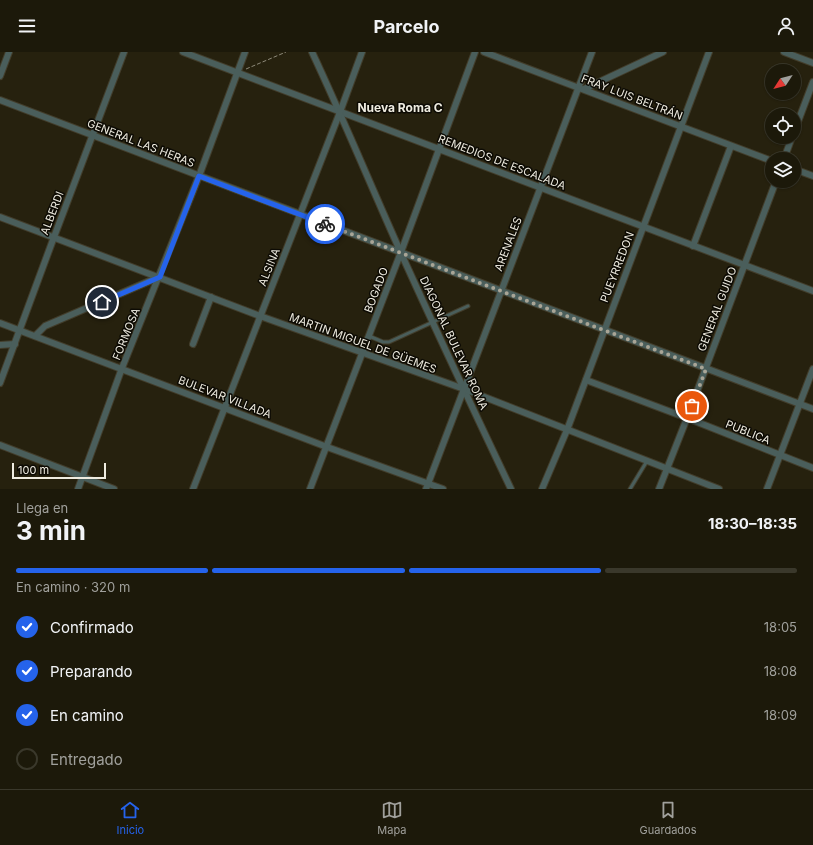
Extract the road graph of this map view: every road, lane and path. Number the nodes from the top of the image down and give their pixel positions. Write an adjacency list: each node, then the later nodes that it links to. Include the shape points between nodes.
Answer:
1 (9, 52): 16 (street)
2 (124, 52): 23 (street, ALBERDI)
3 (183, 52): 15 (street, REMEDIOS DE ESCALADA)
4 (245, 52): 15 (street, FORMOSA)
5 (286, 52): 15 (path)
6 (312, 52): 20 (street, DIAGONAL BULEVAR ROMA)
7 (362, 52): 20 (street, ALSINA)
8 (475, 52): 25 (street, BOGADO)
9 (484, 52): 18 (street, FRAY LUIS BELTRÁN)
10 (592, 52): 18 (street, ARENALES)
11 (663, 52): 18 (street)
12 (709, 52): 22 (street, PUEYRREDON)
13 (784, 52): 14 (street)
14 (813, 63)
15 (237, 73): 20 (street, REMEDIOS DE ESCALADA); 28 (street, FORMOSA)
16 (0, 76)
17 (813, 82): 21 (street)
18 (581, 89): 22 (street, FRAY LUIS BELTRÁN); 30 (street, ARENALES)
19 (0, 100): 23 (street, GENERAL LAS HERAS)
20 (340, 112): 25 (street, REMEDIOS DE ESCALADA); 32 (street, ALSINA); 37 (street, DIAGONAL BULEVAR ROMA)
21 (801, 114)
22 (681, 126): 24 (street, FRAY LUIS BELTRÁN); 34 (street, PUEYRREDON)
23 (92, 135): 28 (street, GENERAL LAS HERAS); 35 (street, ALBERDI)
24 (731, 146): 26 (street, FRAY LUIS BELTRÁN); 36 (street)
25 (439, 149): 30 (street, REMEDIOS DE ESCALADA); 37 (street, BOGADO)
26 (765, 158)
27 (801, 172): 29 (street)
28 (199, 176): 32 (street, GENERAL LAS HERAS); 39 (street, FORMOSA)
29 (813, 176)
30 (540, 188): 34 (street, REMEDIOS DE ESCALADA); 40 (street, ARENALES)
31 (773, 188): 38 (street, GENERAL GUIDO)
32 (301, 215): 37 (street, GENERAL LAS HERAS); 44 (street, ALSINA)
33 (0, 217): 35 (street, MARTIN MIGUEL DE GÜEMES)
34 (643, 226): 36 (street, REMEDIOS DE ESCALADA); 47 (street, PUEYRREDON)
35 (54, 237): 39 (street, MARTIN MIGUEL DE GÜEMES); 48 (street, ALBERDI)
36 (694, 246): 38 (street, REMEDIOS DE ESCALADA)
37 (401, 252): 40 (street, GENERAL LAS HERAS); 45 (street, DIAGONAL BULEVAR ROMA); 50 (street, BOGADO)
38 (745, 265): 41 (street, REMEDIOS DE ESCALADA); 56 (street, GENERAL GUIDO)
39 (160, 277): 42 (street, MARTIN MIGUEL DE GÜEMES); 49 (street, via 44,326); 55 (street, FORMOSA)
40 (501, 290): 47 (street, GENERAL LAS HERAS); 60 (street, ARENALES)
41 (813, 291)
42 (211, 297): 44 (street, MARTIN MIGUEL DE GÜEMES); 52 (street)
43 (468, 306): 45 (lane)
44 (260, 316): 54 (street, MARTIN MIGUEL DE GÜEMES); 62 (street, ALSINA)
45 (433, 322): 50 (lane, via 389,342); 60 (street, DIAGONAL BULEVAR ROMA)
46 (0, 323): 48 (street, BULEVAR VILLADA)
47 (604, 329): 56 (street, GENERAL LAS HERAS); 58 (street, PUEYRREDON)
48 (20, 331): 49 (street, BULEVAR VILLADA); 51 (street, ALBERDI)
49 (35, 336): 55 (street, BULEVAR VILLADA)
50 (369, 336): 54 (street, BOGADO)
51 (15, 344): 53 (street); 59 (street, ALBERDI)
52 (193, 344)
53 (0, 345)
54 (362, 354): 60 (street, MARTIN MIGUEL DE GÜEMES); 67 (street, BOGADO)
55 (122, 368): 62 (street, BULEVAR VILLADA); 72 (street, FORMOSA)
56 (706, 369): 61 (street, GENERAL LAS HERAS); 64 (street, GENERAL GUIDO)
57 (813, 369): 61 (street)
58 (586, 380): 64 (street, PUBLICA); 65 (street, PUEYRREDON)
59 (0, 383)
60 (464, 389): 65 (street, MARTIN MIGUEL DE GÜEMES); 73 (street, ARENALES); 79 (street, DIAGONAL BULEVAR ROMA)
61 (800, 404): 63 (street, GENERAL LAS HERAS); 68 (street)
62 (226, 408): 67 (street, BULEVAR VILLADA); 76 (street, ALSINA)
63 (813, 409)
64 (687, 418): 68 (street, PUBLICA); 71 (street, GENERAL GUIDO)
65 (567, 430): 69 (street, MARTIN MIGUEL DE GÜEMES); 80 (street, PUEYRREDON)
66 (0, 445): 72 (street)
67 (326, 447): 73 (street, BULEVAR VILLADA); 77 (street, BOGADO)
68 (780, 455): 70 (street, PUBLICA); 84 (street)
69 (647, 461): 71 (street, MARTIN MIGUEL DE GÜEMES); 81 (lane)
70 (813, 468)
71 (667, 469): 82 (street, GENERAL GUIDO); 83 (street, MARTIN MIGUEL DE GÜEMES)
72 (83, 476): 74 (street, FORMOSA); 75 (street)
73 (428, 486): 78 (street, BULEVAR VILLADA)
74 (78, 489)
75 (114, 489)
76 (193, 489)
77 (310, 489)
78 (443, 489)
79 (511, 489)
80 (542, 489)
81 (630, 489)
82 (659, 489)
83 (719, 489)
84 (767, 489)

